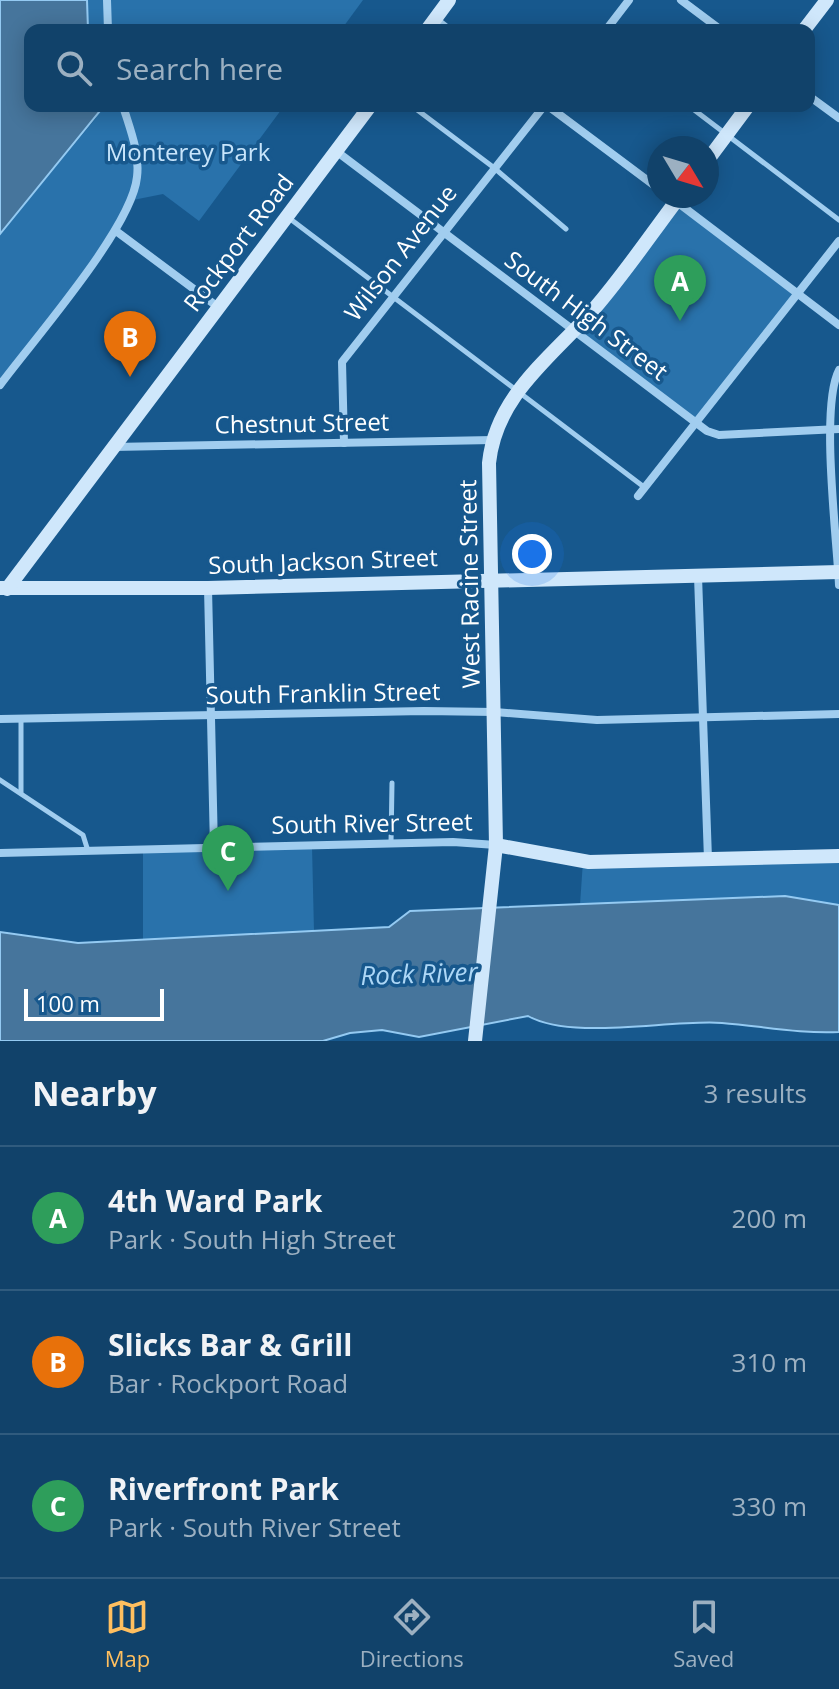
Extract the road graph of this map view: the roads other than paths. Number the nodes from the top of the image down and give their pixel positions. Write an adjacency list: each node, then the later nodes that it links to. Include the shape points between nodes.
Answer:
1 (107, 0): 6 (street)
2 (449, 0): 7 (street)
3 (629, 0): 8 (street)
4 (681, 0): 9 (street)
5 (827, 0): 10 (street)
6 (108, 24)
7 (431, 24)
8 (611, 24)
9 (713, 24)
10 (809, 24)
11 (815, 100): 19 (street)
12 (125, 112): 30 (street, via 138,165 133,200)
13 (365, 112): 22 (street, Rockport Road)
14 (420, 112): 23 (lane)
15 (541, 112): 23 (street, Wilson Avenue)
16 (554, 112): 24 (street)
17 (697, 112): 20 (lane)
18 (744, 112): 20 (street)
19 (839, 118)
20 (727, 135): 21 (street); 28 (lane)
21 (719, 145)
22 (336, 151): 27 (street, Rockport Road); 31 (street, South High Street)
23 (493, 167): 29 (lane); 31 (street, Wilson Avenue)
24 (647, 180)
25 (667, 208): 37 (street, West Racine Street)
26 (688, 208): 33 (street)
27 (287, 217): 34 (lane); 35 (street, Rockport Road)
28 (839, 220)
29 (566, 229)
30 (116, 231): 35 (street); 39 (street)
31 (443, 233): 34 (street, Wilson Avenue); 37 (street, South High Street)
32 (839, 241): 33 (street)
33 (798, 294): 36 (street); 41 (street)
34 (394, 296): 40 (lane); 44 (street, Wilson Avenue, via 340,367)
35 (218, 307): 45 (street, Rockport Road)
36 (839, 325)
37 (573, 331): 40 (street, West Racine Street); 41 (street, South High Street)
38 (839, 370): 42 (street, via 833,387)
39 (0, 385)
40 (518, 390): 43 (street, West Racine Street); 46 (lane)
41 (696, 423): 42 (street, South High Street, via 719,435); 46 (street)
42 (835, 429): 48 (street)
43 (493, 440): 44 (street, Chestnut Street); 50 (street, West Racine Street)
44 (344, 443): 45 (street, Chestnut Street)
45 (112, 447): 53 (street, Rockport Road)
46 (645, 488): 47 (street)
47 (638, 496)
48 (839, 572): 49 (street, South Jackson Street); 51 (street)
49 (698, 576): 50 (street, South Jackson Street); 57 (street)
50 (490, 578): 52 (street, South Jackson Street); 54 (street, West Racine Street)
51 (839, 585)
52 (208, 588): 53 (street, South Jackson Street); 56 (street)
53 (2, 591)
54 (495, 712): 56 (street, South Franklin Street); 57 (street, South Franklin Street, via 597,720); 64 (street, West Racine Street)
55 (839, 714): 57 (street, South Franklin Street)
56 (211, 717): 59 (street, South Franklin Street); 65 (street)
57 (704, 717): 69 (street)
58 (0, 719): 59 (street, South Franklin Street)
59 (21, 719): 62 (lane)
60 (0, 780): 62 (lane)
61 (392, 783): 63 (lane)
62 (21, 792): 66 (lane, via 83,835)
63 (391, 843): 64 (street, South River Street); 65 (street, South River Street)
64 (496, 845): 69 (street, South River Street, via 589,862); 70 (street, West Racine Street)
65 (214, 848): 66 (street, South River Street)
66 (88, 851): 67 (street, South River Street)
67 (0, 853)
68 (839, 856): 69 (street, South River Street)
69 (708, 859)
70 (475, 1039)

